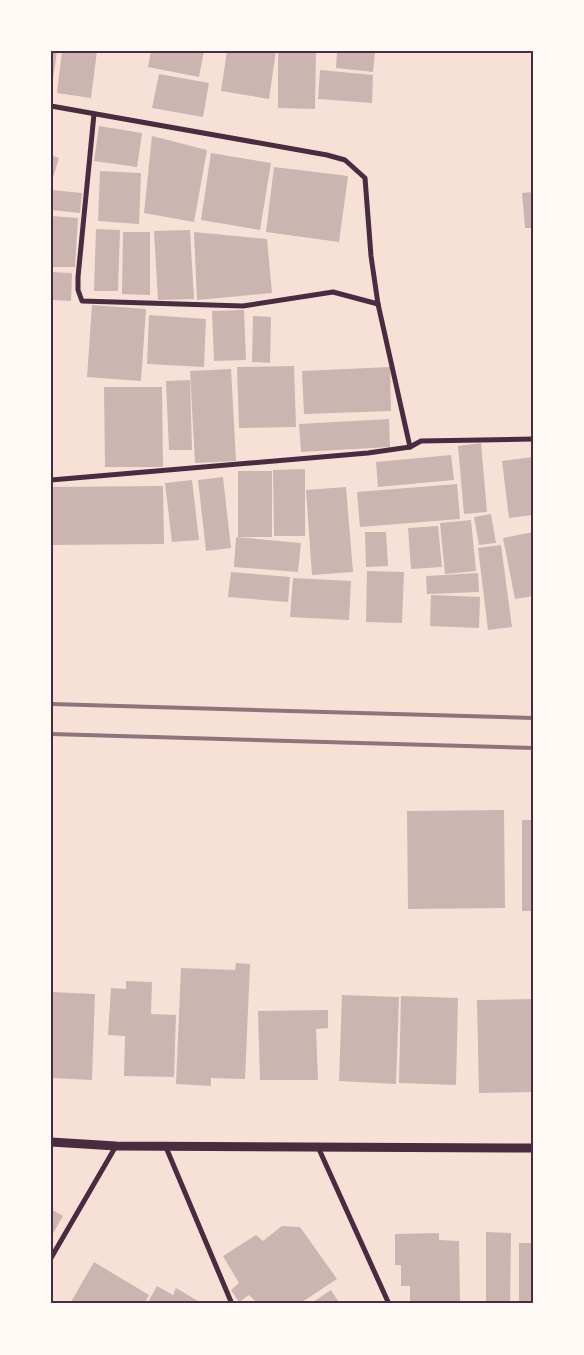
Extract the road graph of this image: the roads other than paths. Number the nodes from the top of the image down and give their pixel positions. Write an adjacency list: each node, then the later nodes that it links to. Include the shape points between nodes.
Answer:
1 (51, 106): 2 (street)
2 (94, 114): 3 (street, via 346,160 365,178); 3 (street, via 78,277 82,300 243,306 333,292)
3 (378, 304): 5 (street)
4 (533, 439): 5 (street, via 421,441)
5 (410, 447): 6 (street)
6 (51, 480)
7 (51, 1142): 8 (street)
8 (116, 1146): 9 (street); 12 (street)
9 (165, 1146): 10 (street); 13 (street)
10 (317, 1146): 11 (street); 14 (street)
11 (533, 1148)
12 (51, 1258)
13 (232, 1304)
14 (389, 1304)

